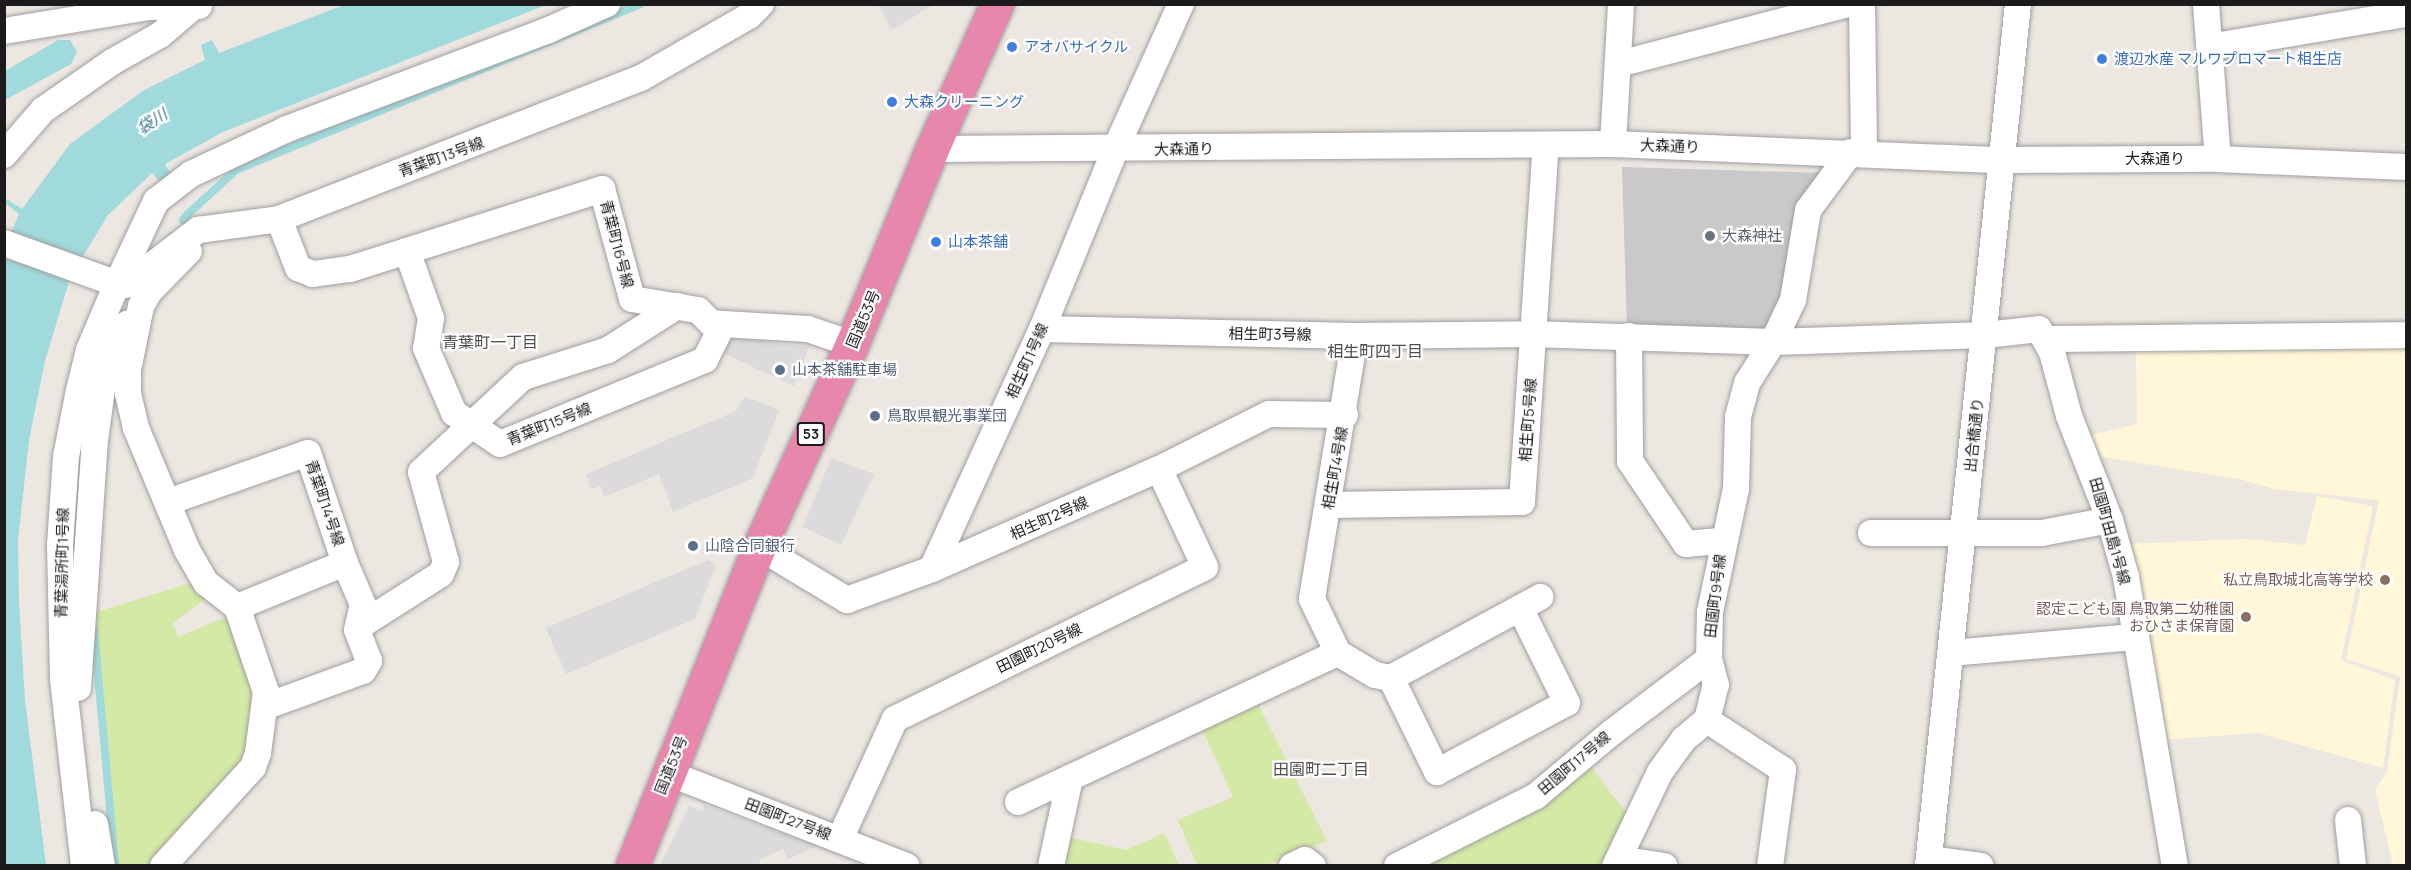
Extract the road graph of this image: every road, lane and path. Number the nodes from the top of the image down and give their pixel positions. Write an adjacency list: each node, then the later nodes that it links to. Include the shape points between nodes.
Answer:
1 (607, 4): 28 (street, 青葉湯所町1号線, via 549,30 285,130 191,174 156,201)
2 (761, 4): 24 (street, 青葉町13号線, via 750,16 641,78)
3 (997, 4): 17 (highway, 国道53号 / 53)
4 (1181, 4): 18 (street, 相生町1号線)
5 (1620, 4): 14 (street)
6 (1847, 4): 14 (street)
7 (1862, 4): 19 (street)
8 (2018, 4): 22 (street, 出合橋通り)
9 (2206, 4): 13 (street)
10 (198, 6): 12 (street, via 149,7); 20 (street, via 43,110)
11 (2406, 14): 13 (street)
12 (4, 31)
13 (2210, 47): 21 (street)
14 (1619, 64): 15 (street)
15 (1613, 144): 16 (street, 大森通り); 19 (street, 大森通り)
16 (1546, 145): 18 (street, 大森通り); 33 (street, 相生町5号線)
17 (932, 149): 18 (street, 大森通り); 40 (highway, 国道53号 / 53)
18 (1115, 150): 32 (street, 相生町1号線)
19 (1857, 152): 22 (street, 大森通り); 39 (street, 田園町9号線, via 1808,210 1793,300)
20 (4, 155)
21 (2218, 159): 22 (street, 大森通り); 23 (street, 大森通り)
22 (2001, 160): 34 (street, 出合橋通り)
23 (2406, 166)
24 (279, 219): 25 (street, 青葉町13号線); 27 (street, via 297,268 313,274 350,269)
25 (210, 229): 28 (street, 青葉町13号線, via 198,230 126,285); 29 (street, via 149,292)
26 (4, 243): 28 (street)
27 (407, 251): 30 (street, 青葉町16号線, via 602,189 632,299); 42 (street, 青葉町15号線, via 431,318 426,348 454,413)
28 (110, 282): 61 (street, 青葉湯所町1号線, via 89,350 66,457 60,587)
29 (141, 306): 44 (street, via 130,346 128,394 136,428); 61 (street, via 115,342 102,389 90,484 77,698)
30 (677, 306): 31 (street, 青葉町16号線, via 698,310 711,322); 42 (street, via 608,350 523,377)
31 (723, 324): 40 (street, via 807,330); 42 (street, 青葉町15号線, via 705,360 500,444)
32 (1042, 329): 36 (street, 相生町3号線); 52 (street, 相生町1号線)
33 (1534, 334): 36 (street, 相生町3号線); 37 (street, 相生町3号線); 45 (street, 相生町5号線, via 1522,502)
34 (1985, 335): 38 (street, via 2039,329); 39 (street, 相生町3号線); 48 (street, 出合橋通り)
35 (2406, 335): 38 (street)
36 (1355, 336): 41 (street, 相生町4号線)
37 (1629, 336): 39 (street, 相生町3号線); 49 (street, via 1630,461 1686,543)
38 (2046, 339): 46 (street, 田園町田島1号線, via 2069,416)
39 (1773, 342): 49 (street, 田園町9号線, via 1747,383 1738,417 1736,489)
40 (852, 344): 50 (highway, 国道53号 / 53)
41 (1345, 415): 43 (street, 相生町2号線, via 1269,414); 45 (street, 相生町4号線)
42 (472, 424): 54 (street, via 421,472 446,562 441,574)
43 (1159, 469): 52 (street, 相生町2号線); 68 (street, 田園町20号線, via 1205,567 895,718)
44 (168, 502): 51 (street, 青葉町14号線, via 308,453); 53 (street, via 187,550 206,583)
45 (1329, 505): 56 (street, 相生町4号線, via 1312,599)
46 (2110, 520): 48 (street, via 2042,533); 55 (street, 田園町田島1号線)
47 (1871, 533): 48 (street)
48 (1963, 535): 57 (street, 出合橋通り)
49 (1723, 541): 58 (street, 田園町9号線, via 1710,612)
50 (759, 548): 52 (street, 相生町2号線, via 847,600); 64 (highway, 国道53号 / 53)
51 (345, 563): 53 (street, 青葉町14号線); 54 (street, via 363,605)
52 (932, 569)
53 (237, 607): 60 (street, via 266,692)
54 (358, 627): 60 (street, via 369,661 363,671)
55 (2135, 637): 57 (street); 83 (street, 田園町田島1号線)
56 (1338, 653): 59 (street, via 1375,675); 65 (street)
57 (1951, 653): 70 (street, 出合橋通り)
58 (1708, 659): 62 (street, 田園町9号線, via 1716,685); 79 (street, 田園町17号線, via 1611,732 1536,796)
59 (1391, 678): 59 (street, via 1530,603 1567,703 1437,772)
60 (264, 707): 73 (street, via 253,767)
61 (67, 720): 63 (street, 青葉湯所町1号線)
62 (1707, 720): 69 (street, via 1684,739 1660,772); 81 (street, via 1783,770)
63 (73, 769): 71 (street, 青葉湯所町1号線); 72 (street, via 88,790)
64 (668, 773): 68 (street, 田園町27号線); 74 (highway, 国道53号 / 53)
65 (1070, 778): 66 (street); 76 (street)
66 (1018, 802)
67 (2348, 820): 84 (street)
68 (840, 839): 75 (street, 田園町27号線)
69 (1617, 862): 80 (street)
70 (1928, 862): 82 (street)
71 (84, 866)
72 (102, 866)
73 (163, 866)
74 (632, 866)
75 (908, 866)
76 (1051, 866)
77 (1292, 866): 78 (street, via 1305,860)
78 (1313, 866)
79 (1396, 866)
80 (1664, 866)
81 (1770, 866)
82 (1981, 866)
83 (2175, 866)
84 (2353, 866)

